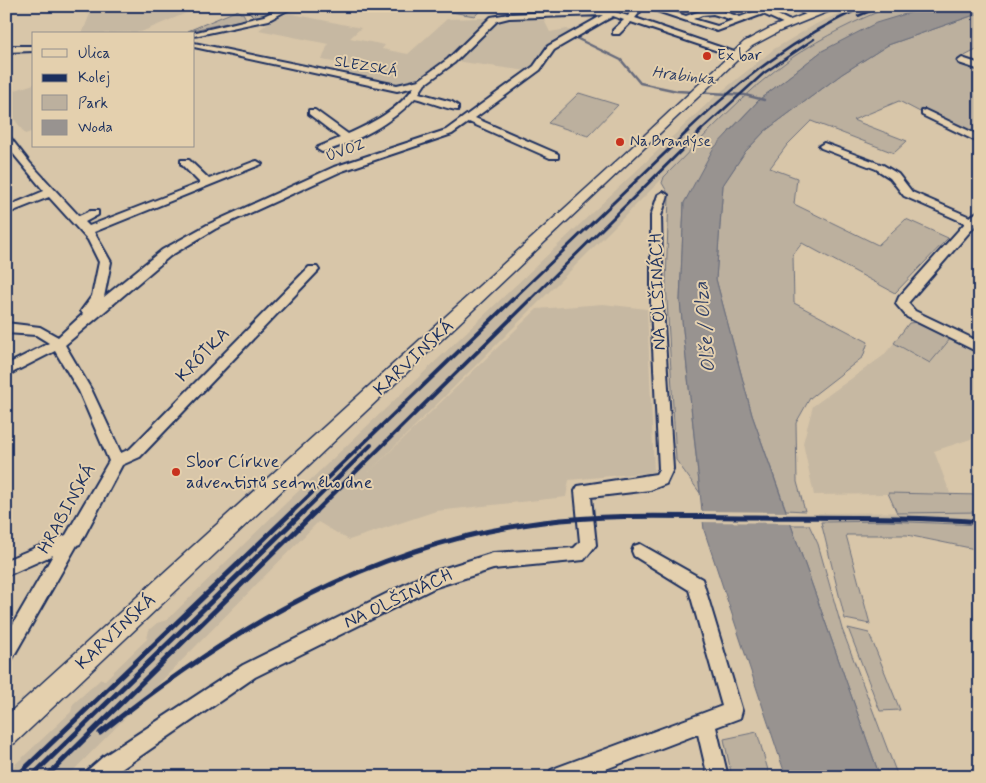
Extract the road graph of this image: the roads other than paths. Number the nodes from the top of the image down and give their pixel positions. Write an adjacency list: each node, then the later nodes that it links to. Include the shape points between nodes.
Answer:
1 (291, 6): 20 (street, via 266,18)
2 (637, 6): 14 (street)
3 (646, 6): 8 (street)
4 (752, 6): 11 (street)
5 (774, 6): 11 (street)
6 (795, 6): 13 (street)
7 (835, 6): 13 (main road, KARVINSKÁ)
8 (661, 8): 15 (street)
9 (694, 9): 10 (street); 15 (street)
10 (723, 9): 16 (street)
11 (763, 11): 16 (street); 17 (street)
12 (614, 14): 14 (street, SLEZSKÁ); 28 (street, SLEZSKÁ, via 494,19 451,62); 34 (street, ÚVOZ, via 551,48 537,68)
13 (813, 15): 17 (main road, KARVINSKÁ)
14 (629, 18): 19 (street); 24 (street, SLEZSKÁ)
15 (686, 20): 18 (street)
16 (740, 20): 18 (street)
17 (790, 23): 25 (main road, KARVINSKÁ, via 763,34)
18 (718, 29): 24 (street)
19 (616, 32)
20 (195, 33)
21 (195, 45): 28 (street, SLEZSKÁ, via 397,88)
22 (32, 48): 23 (street)
23 (6, 49)
24 (724, 50): 25 (street, SLEZSKÁ)
25 (736, 54): 29 (main road, KARVINSKÁ)
26 (962, 61): 27 (street)
27 (980, 67)
28 (422, 82): 30 (street)
29 (698, 91): 63 (main road, KARVINSKÁ)
30 (414, 95): 31 (street); 36 (street, via 389,119)
31 (455, 108)
32 (312, 112): 36 (street)
33 (925, 112): 37 (street)
34 (466, 118): 40 (street); 52 (street, ÚVOZ, via 449,132 338,169 211,227 166,253)
35 (6, 138): 44 (street)
36 (346, 138): 39 (street)
37 (980, 140)
38 (824, 146): 48 (street, via 885,170 908,194)
39 (322, 149)
40 (554, 156)
41 (185, 162): 43 (street)
42 (257, 164): 43 (street)
43 (208, 184): 50 (street)
44 (51, 192): 46 (street); 49 (street)
45 (663, 195): 64 (street, NA OLŠINÁCH, via 656,216 656,307 666,469 661,479 584,491 588,545 578,555 493,561 432,580 249,671)
46 (6, 211)
47 (94, 214): 49 (street)
48 (976, 217): 55 (street, via 903,300 905,309 912,314)
49 (78, 221): 50 (street)
50 (87, 231): 52 (street, via 105,262 98,297 86,312)
51 (313, 270): 57 (street, KRÓTKA, via 135,453)
52 (85, 319): 54 (street)
53 (6, 328): 54 (street, via 45,333)
54 (58, 344): 56 (street); 57 (street, HRABINSKÁ, via 94,406)
55 (980, 348)
56 (6, 371)
57 (117, 461): 58 (street, HRABINSKÁ)
58 (74, 539): 60 (street); 61 (street, HRABINSKÁ)
59 (640, 551): 62 (street, via 696,585 733,711)
60 (6, 568)
61 (6, 653)
62 (705, 722): 65 (street); 66 (street)
63 (6, 734)
64 (94, 777)
65 (558, 777)
66 (718, 777)

